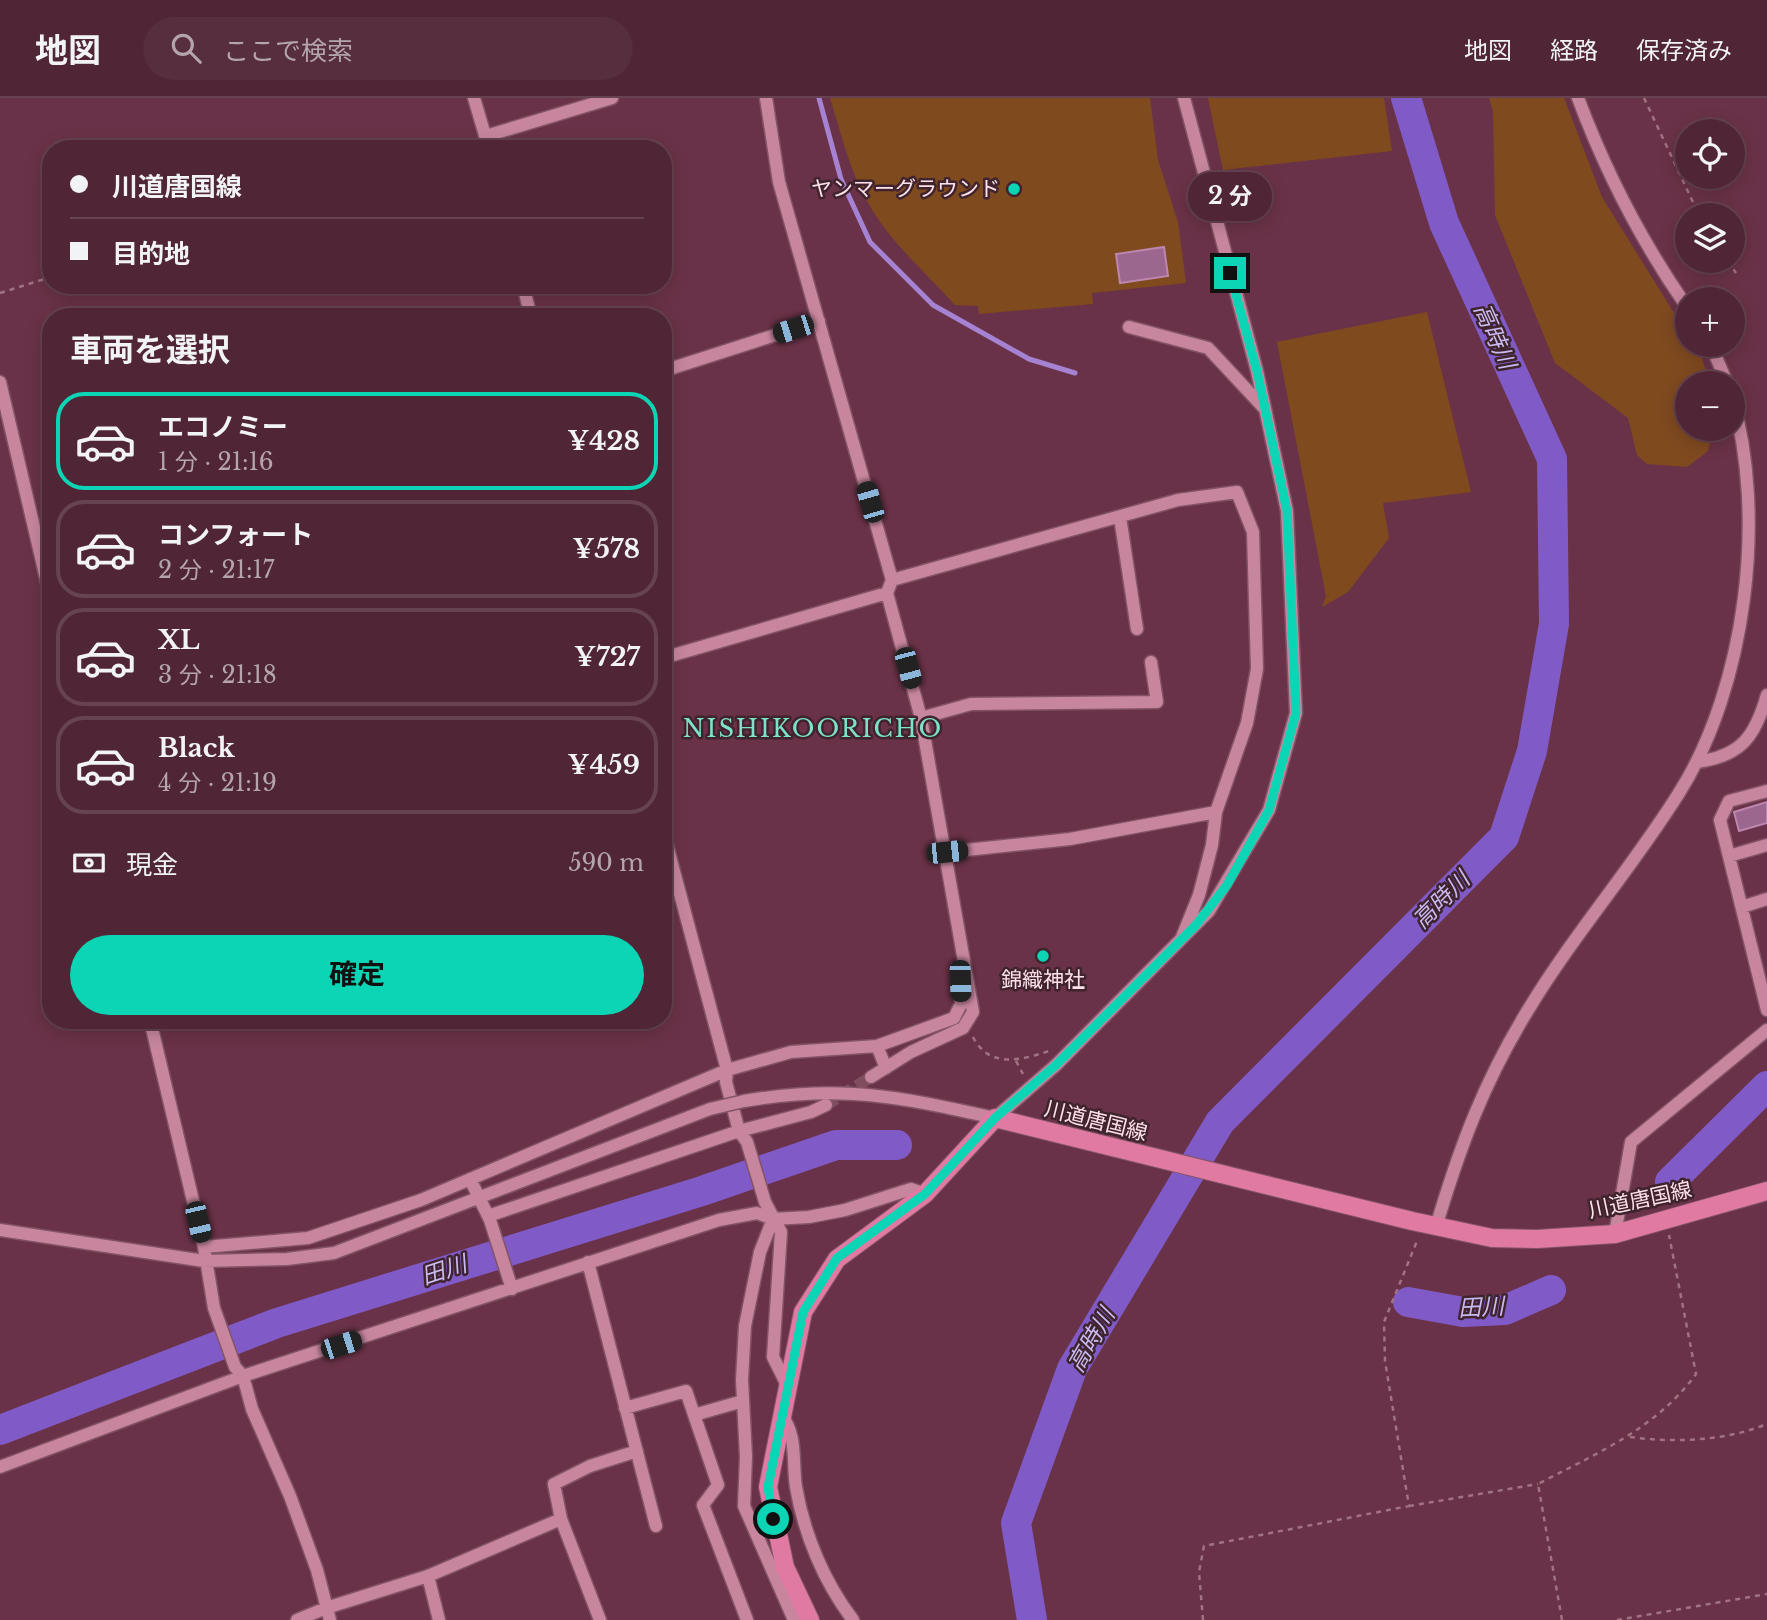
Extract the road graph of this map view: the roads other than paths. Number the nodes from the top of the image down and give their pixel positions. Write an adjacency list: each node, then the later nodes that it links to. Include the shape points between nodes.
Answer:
1 (474, 98): 6 (street)
2 (612, 98): 7 (street)
3 (766, 98): 9 (street, via 779,182)
4 (1184, 98): 13 (street, via 1257,371)
5 (1578, 98): 8 (street, via 1598,153 1631,219)
6 (486, 140)
7 (495, 140)
8 (1675, 287)
9 (819, 321): 11 (street); 17 (street)
10 (1129, 327): 13 (street, via 1208,348)
11 (672, 367)
12 (0, 382): 16 (street)
13 (1262, 407): 33 (street, via 1287,511 1296,713 1269,810 1215,902)
14 (1745, 435): 24 (street, via 1754,510 1753,569 1741,634 1712,731)
15 (1120, 517): 17 (street); 19 (street); 26 (street, via 1178,500 1237,492 1253,532 1257,669 1247,723)
16 (42, 562)
17 (892, 580): 18 (street)
18 (887, 593): 20 (street); 23 (street)
19 (1137, 629)
20 (672, 655)
21 (1151, 662): 23 (street, via 1157,702 971,704)
22 (1767, 695): 24 (street, via 1752,732 1737,751)
23 (921, 718): 28 (street)
24 (1697, 762): 51 (street, via 1645,845 1558,964 1491,1074)
25 (1767, 791): 29 (street, via 1729,802 1723,810 1720,820)
26 (1216, 813): 28 (street, via 1070,839); 33 (street, via 1199,895)
27 (1767, 845): 29 (street)
28 (947, 852): 34 (street)
29 (1729, 856): 32 (street)
30 (672, 864): 40 (street)
31 (1767, 900): 32 (street)
32 (1742, 907): 35 (street)
33 (1182, 939): 43 (street)
34 (962, 946): 38 (street, via 961,1004 954,1017); 39 (street, via 973,1012 963,1028)
35 (1767, 1010)
36 (152, 1029): 54 (street)
37 (1767, 1030): 53 (street, via 1631,1142)
38 (877, 1045): 39 (street); 40 (street, via 791,1052)
39 (886, 1068): 41 (street)
40 (727, 1070): 44 (street); 45 (street)
41 (871, 1077)
42 (826, 1105): 44 (street)
43 (995, 1118): 47 (main road); 48 (street, bridge, via 856,1092 794,1092 710,1109); 51 (main road, 川道唐国線)
44 (739, 1131): 49 (street); 50 (street)
45 (470, 1179): 48 (street); 54 (street, via 308,1238)
46 (1767, 1191): 53 (main road, 川道唐国線)
47 (925, 1194): 50 (street, via 911,1189 845,1210); 59 (main road, via 837,1258 803,1312)
48 (479, 1197): 49 (street); 55 (street, via 334,1253)
49 (489, 1218): 57 (street)
50 (773, 1219): 56 (street, via 757,1213 719,1220); 59 (street, via 782,1246 773,1357); 60 (street, via 760,1252 745,1326)
51 (1424, 1224): 53 (main road, 川道唐国線, via 1492,1238)
52 (0, 1230): 55 (street)
53 (1615, 1234)
54 (204, 1247): 55 (street)
55 (204, 1261): 58 (street, via 214,1308)
56 (588, 1262): 57 (street); 61 (street)
57 (510, 1284): 58 (street)
58 (239, 1372): 65 (street); 69 (street, via 313,1558)
59 (787, 1385): 63 (main road)
60 (743, 1401): 62 (street); 74 (street, via 744,1506)
61 (625, 1408): 62 (street, via 686,1391); 64 (street)
62 (694, 1415): 73 (street, via 718,1485 703,1505)
63 (781, 1415): 75 (main road, via 768,1487 785,1567); 76 (street, via 791,1427 796,1488 809,1537)
64 (637, 1451): 66 (street, via 554,1484); 67 (street)
65 (0, 1467)
66 (561, 1519): 68 (street); 72 (street)
67 (656, 1527)
68 (428, 1576): 69 (street); 71 (street)
69 (328, 1614): 70 (street)
70 (297, 1620)
71 (439, 1620)
72 (600, 1620)
73 (747, 1620)
74 (794, 1620)
75 (810, 1620)
76 (853, 1620)

